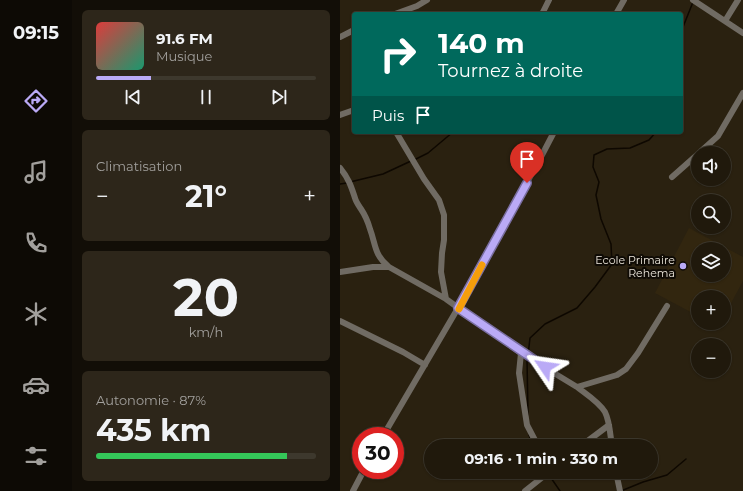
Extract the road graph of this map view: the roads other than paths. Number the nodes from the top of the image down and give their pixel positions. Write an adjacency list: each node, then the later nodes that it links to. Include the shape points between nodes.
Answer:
1 (427, 0): 6 (street)
2 (548, 0): 7 (street)
3 (624, 0): 8 (street)
4 (693, 0): 9 (street)
5 (738, 0): 9 (street)
6 (400, 12)
7 (543, 12)
8 (617, 12)
9 (725, 21): 11 (street)
10 (352, 31): 12 (street)
11 (743, 33)
12 (340, 37)
13 (743, 93): 18 (street, via 718,136)
14 (352, 111): 15 (street)
15 (340, 115)
16 (397, 134): 24 (street, via 439,200 444,215 441,272)
17 (553, 134): 26 (street)
18 (707, 146)
19 (691, 161): 21 (street)
20 (340, 168): 22 (street, via 347,176 362,210 378,255)
21 (672, 177)
22 (389, 267): 23 (street); 24 (street)
23 (340, 272)
24 (446, 299): 26 (street)
25 (667, 306): 30 (street, via 626,369 617,375)
26 (458, 308): 28 (street); 29 (street)
27 (340, 321): 29 (street)
28 (521, 352): 30 (street); 33 (street, via 519,373 527,425)
29 (425, 365): 32 (street)
30 (577, 387): 31 (street, via 599,405)
31 (609, 425): 34 (street); 35 (street)
32 (388, 427)
33 (534, 439)
34 (590, 439)
35 (611, 439)
36 (359, 479): 39 (street)
37 (540, 479): 40 (street)
38 (617, 479): 41 (street)
39 (353, 491)
40 (525, 491)
41 (620, 491)

